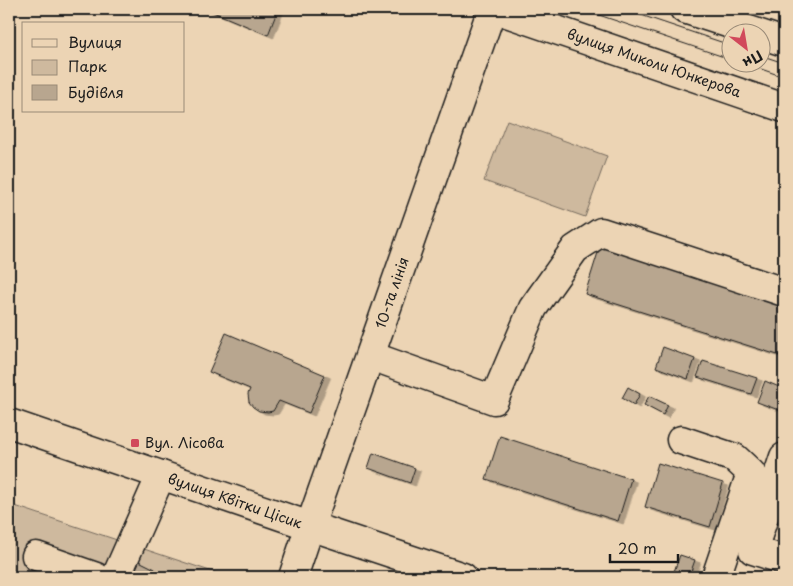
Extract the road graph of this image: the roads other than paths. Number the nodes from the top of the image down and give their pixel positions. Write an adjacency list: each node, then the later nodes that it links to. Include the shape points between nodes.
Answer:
1 (493, 9): 6 (street, вулиця Миколи Юнкерова); 13 (street, 10-та лінія)
2 (684, 9): 3 (street)
3 (724, 22)
4 (770, 37): 5 (street)
5 (784, 42)
6 (784, 108)
7 (784, 292): 8 (street, via 601,232 575,249 533,308 494,400)
8 (374, 357)
9 (9, 423): 12 (street, вулиця Квітки Цісик)
10 (681, 440): 20 (street, via 735,458 751,473)
11 (784, 457): 15 (street, via 753,550)
12 (160, 476): 13 (street, вулиця Квітки Цісик); 17 (street)
13 (310, 526): 18 (street, 10-та лінія); 19 (street, вулиця Квітки Цісик)
14 (36, 556): 16 (street)
15 (784, 560)
16 (96, 577)
17 (116, 577)
18 (293, 577)
19 (463, 577)
20 (716, 577)

